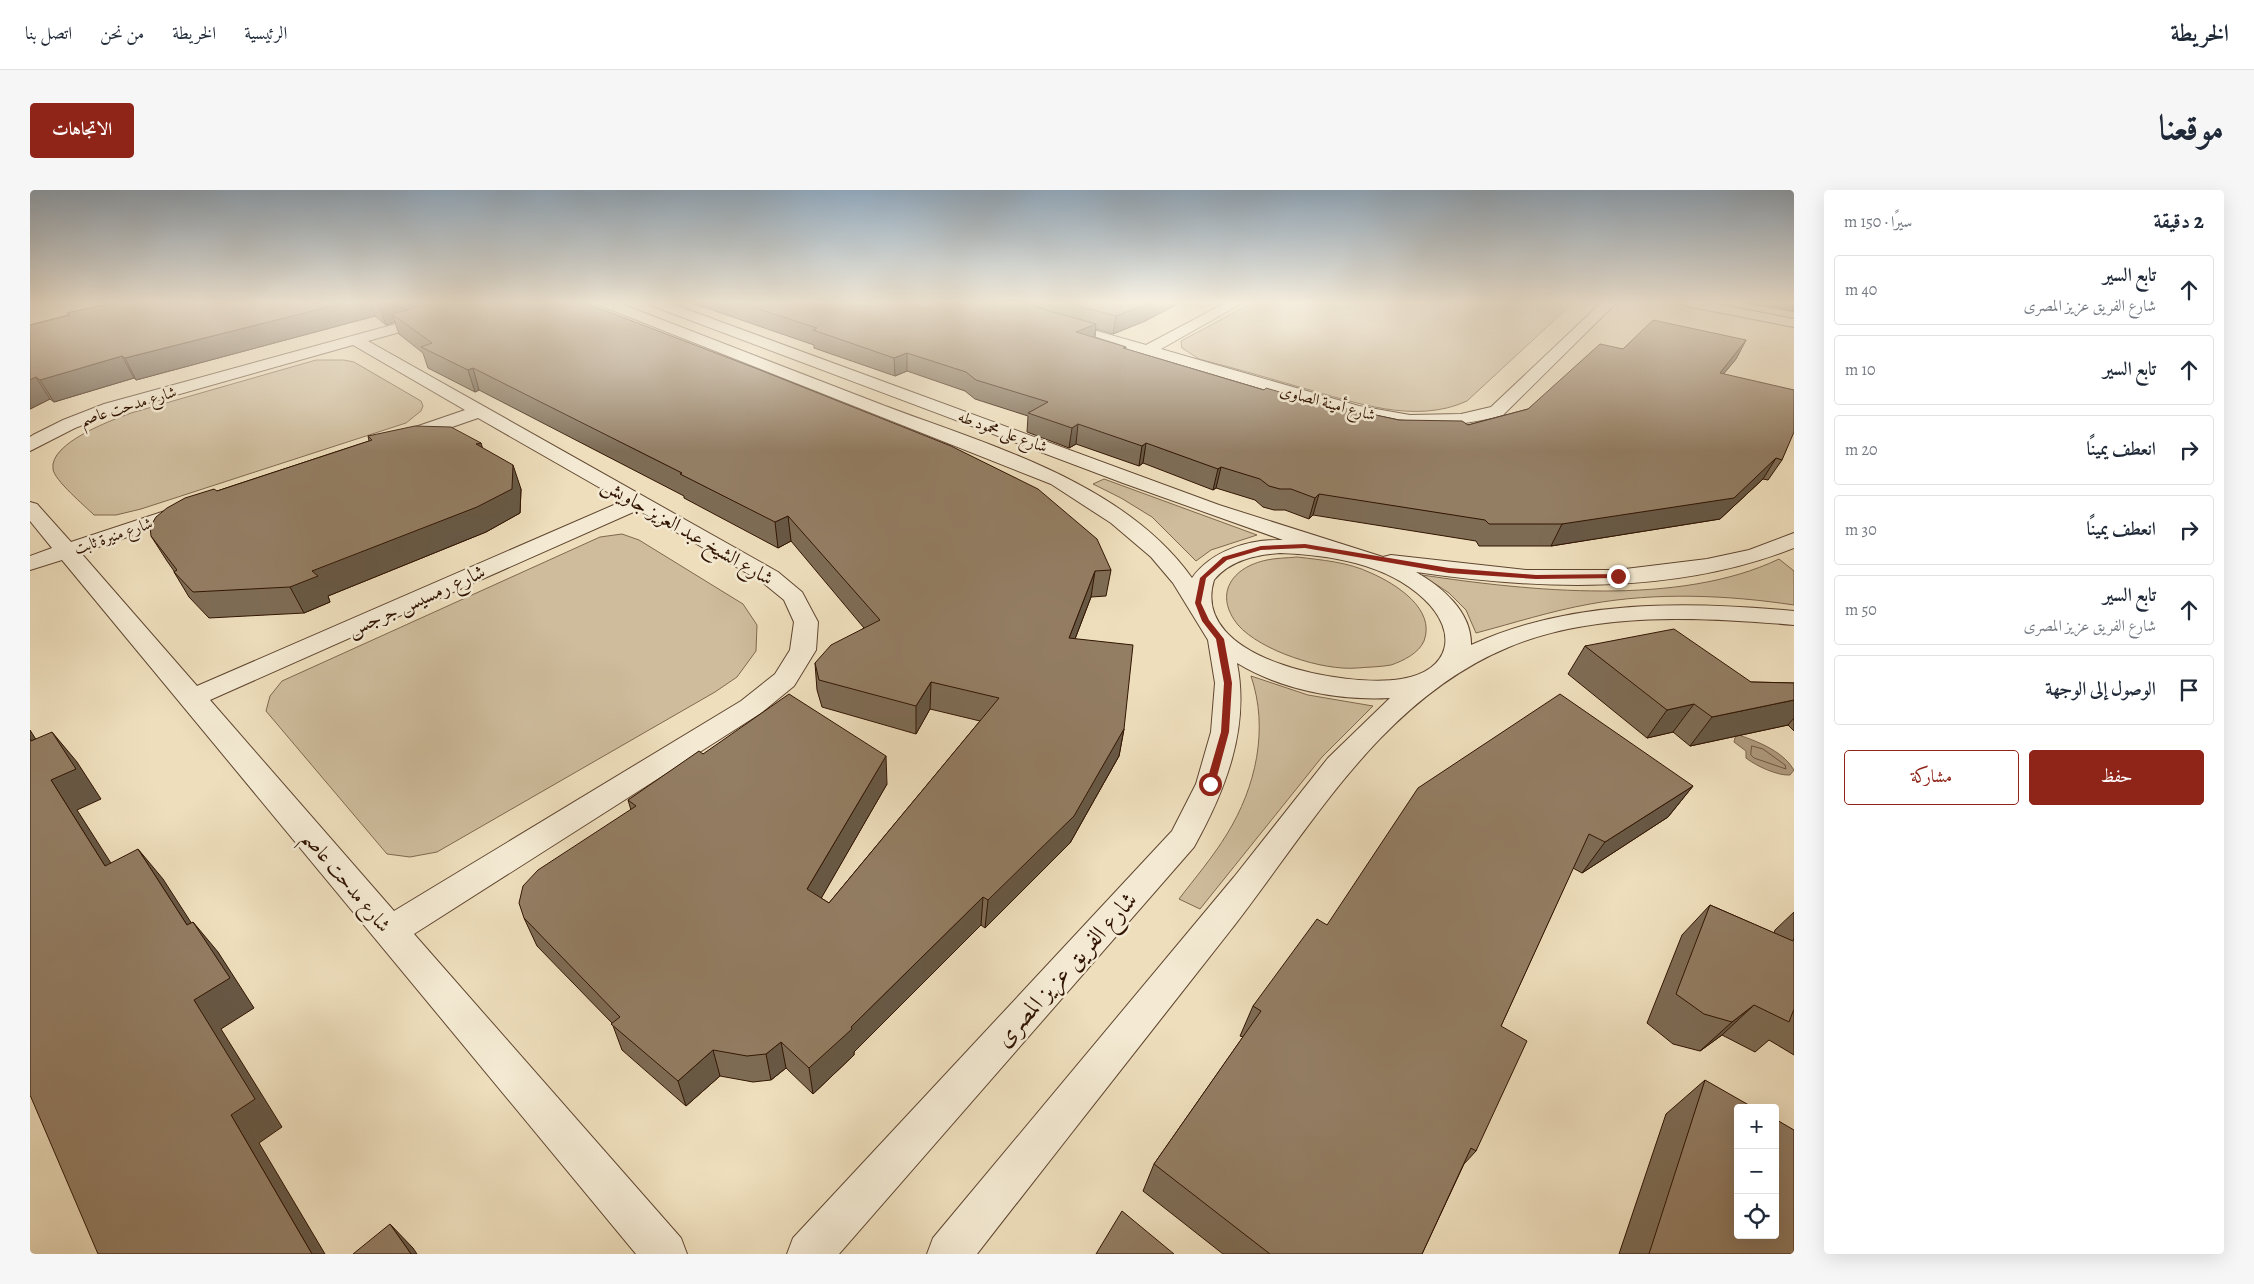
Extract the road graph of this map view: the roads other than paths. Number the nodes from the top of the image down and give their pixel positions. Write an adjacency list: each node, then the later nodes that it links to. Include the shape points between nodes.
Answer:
1 (313, 352): 8 (street, شارع مدحت عاصم, via 110,408 45,434)
2 (376, 352): 7 (street, شارع الشيخ عبد العزيز جاويش)
3 (731, 352): 17 (street, شارع على محمود طه, via 1058,480 1138,533 1171,565)
4 (788, 352): 15 (street, شارع على محمود طه, via 1211,509)
5 (1154, 352): 6 (street, شارع أمينة الصاوى, via 1356,411 1437,423 1473,420 1497,411)
6 (1559, 352)
7 (480, 411): 9 (street); 10 (street, شارع الشيخ عبد العزيز جاويش)
8 (30, 445)
9 (377, 446)
10 (639, 502): 21 (street, شارع رمسيس جرجس); 22 (street, شارع الشيخ عبد العزيز جاويش, via 770,577 794,597 806,622 803,650 785,680 751,707)
11 (208, 503): 14 (street, شارع منيرة ثابت)
12 (30, 508): 14 (street, شارع مدحت عاصم)
13 (1794, 540): 15 (street, via 1752,556 1691,569 1618,576 1536,577 1459,571)
14 (67, 551): 16 (street, شارع منيرة ثابت); 21 (street, شارع مدحت عاصم)
15 (1358, 556): 17 (street, via 1305,546 1261,548 1225,558 1203,578); 20 (street, via 1396,570 1424,587 1445,606 1458,627 1459,648)
16 (30, 564)
17 (1198, 603): 19 (street, شارع على محمود طه, via 1205,621)
18 (1794, 618): 20 (street, via 1751,613 1661,612 1581,620 1532,630 1488,646)
19 (1220, 639): 20 (street, via 1252,662 1286,676 1342,690 1388,690); 24 (street, شارع الفريق عزيز المصرى, via 1228,683 1225,732 1210,784 1183,839)
20 (1438, 674): 25 (street, via 1382,720 1338,765 1239,894)
21 (192, 698): 22 (street, شارع مدحت عاصم)
22 (390, 931): 23 (street, شارع مدحت عاصم)
23 (665, 1254)
24 (809, 1254)
25 (949, 1254)

